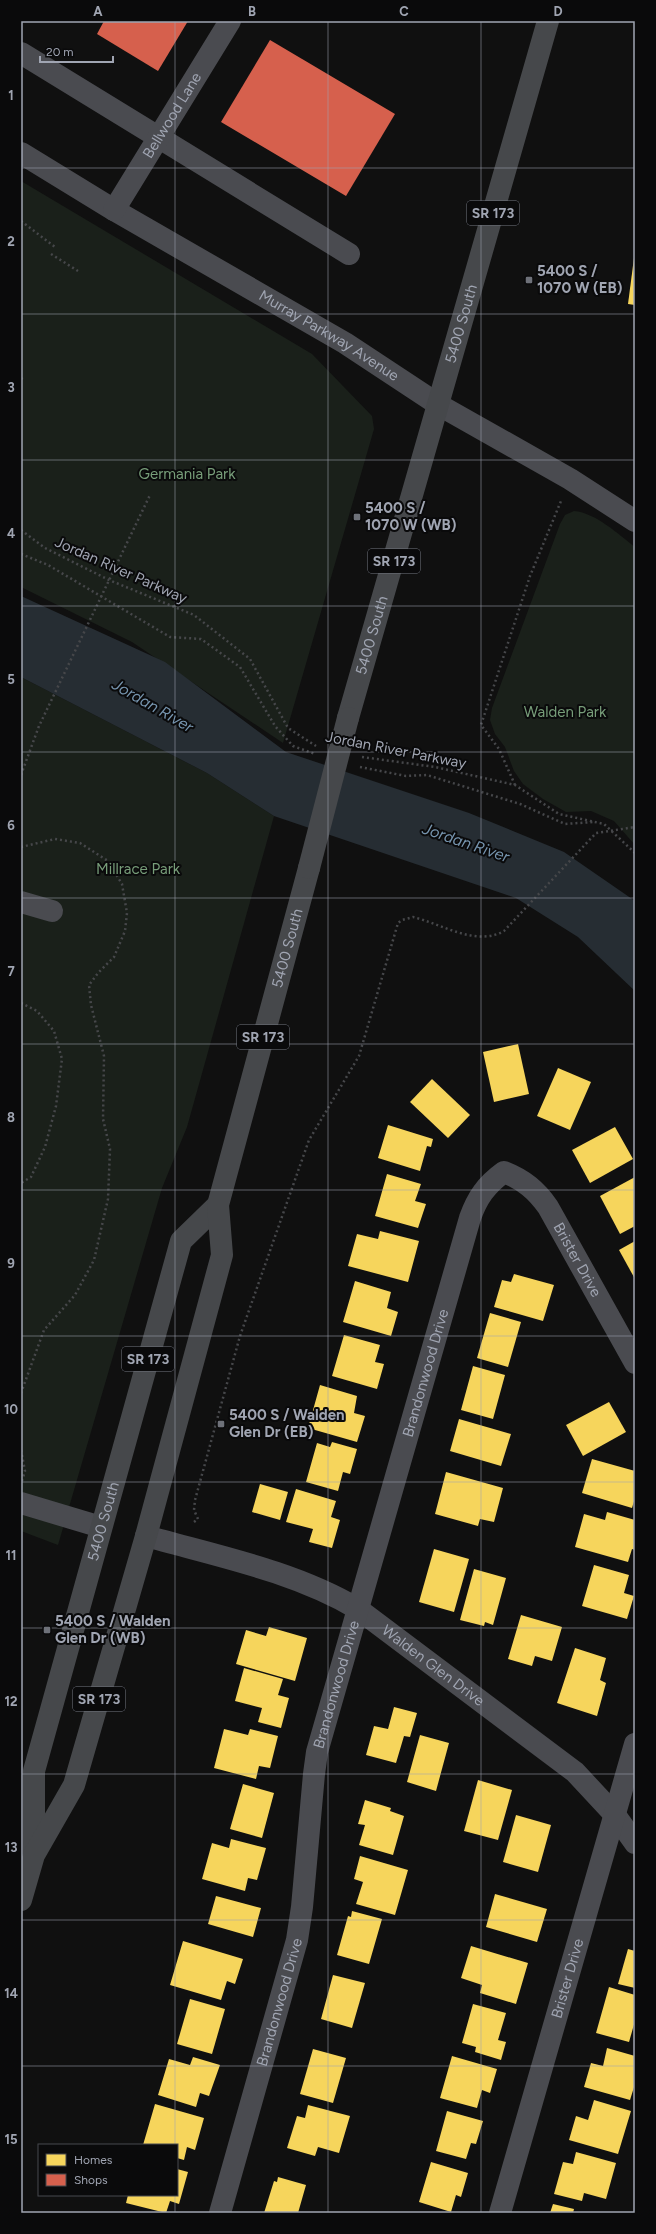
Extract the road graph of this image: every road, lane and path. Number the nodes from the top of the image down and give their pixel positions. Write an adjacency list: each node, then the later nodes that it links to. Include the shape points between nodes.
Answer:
1 (230, 21): 4 (street, Bellwood Lane)
2 (548, 21): 14 (main road, 5400 South / SR 173)
3 (21, 53): 4 (street)
4 (159, 137): 6 (street, Bellwood Lane); 10 (street)
5 (21, 153): 6 (street, Murray Parkway Avenue)
6 (114, 210): 14 (street, Murray Parkway Avenue, via 345,343)
7 (21, 221): 8 (path)
8 (55, 247)
9 (51, 254): 11 (path)
10 (349, 254)
11 (78, 271)
12 (21, 378): 13 (path)
13 (24, 380)
14 (439, 405): 15 (street, Murray Parkway Avenue); 38 (main road, 5400 South / SR 173, bridge, via 348,718)
15 (570, 478): 17 (street, Murray Parkway Avenue); 27 (path, via 530,576 481,725 499,749)
16 (150, 495): 20 (path)
17 (635, 521)
18 (21, 530): 20 (path, Jordan River Parkway, via 45,548)
19 (21, 554): 21 (path, via 48,565)
20 (109, 580): 21 (path); 22 (path, Jordan River Parkway, via 194,615 250,658 288,728)
21 (100, 598): 24 (path, via 170,637 201,639 240,666 275,726 293,746); 26 (path, via 39,726)
22 (318, 747)
23 (355, 756): 27 (path, Jordan River Parkway, via 436,767)
24 (323, 757)
25 (353, 766): 28 (path, via 406,776 427,775 520,804 565,824)
26 (21, 776)
27 (516, 785): 28 (path, Jordan River Parkway, via 559,814)
28 (597, 822): 30 (path, Jordan River Parkway)
29 (635, 827): 30 (path)
30 (610, 830): 32 (path, Jordan River Parkway); 44 (path, via 596,833 504,931 496,936 481,938 413,918 402,920 398,924 359,1056 309,1140 240,1336 195,1500 194,1510 198,1520)
31 (21, 847): 40 (path, via 55,838 80,843 108,861 122,884 127,913 125,931 114,957 89,985 91,1005 104,1056 103,1119 110,1149 108,1199 94,1260 75,1295 44,1330)
32 (635, 853)
33 (21, 902): 34 (street)
34 (52, 911)
35 (21, 1003): 37 (path, via 37,1010 54,1031 62,1059 56,1106 45,1147 31,1177)
36 (504, 1172): 39 (street, Brister Drive, via 529,1185 548,1207); 47 (street, Brandonwood Drive, via 482,1192 470,1218)
37 (21, 1183)
38 (218, 1205): 45 (main road, 5400 South / SR 173, via 182,1241); 46 (main road, 5400 South / SR 173, via 222,1255)
39 (635, 1363)
40 (21, 1393)
41 (21, 1450): 42 (path, via 25,1471)
42 (21, 1484)
43 (21, 1503): 45 (street)
44 (194, 1522)
45 (101, 1527): 51 (main road, 5400 South / SR 173, via 34,1771)
46 (146, 1536): 47 (street, Walden Glen Drive, via 298,1580 325,1590); 51 (main road, 5400 South / SR 173, via 74,1785)
47 (358, 1609): 49 (street, Walden Glen Drive, via 576,1772); 53 (street, Brandonwood Drive, via 315,1763 296,1946)
48 (635, 1744): 49 (street, Brister Drive)
49 (614, 1815): 50 (street, Walden Glen Drive); 54 (street, Brister Drive)
50 (635, 1843)
51 (34, 1855): 52 (main road, 5400 South / SR 173)
52 (21, 1900)
53 (220, 2213)
54 (500, 2213)

